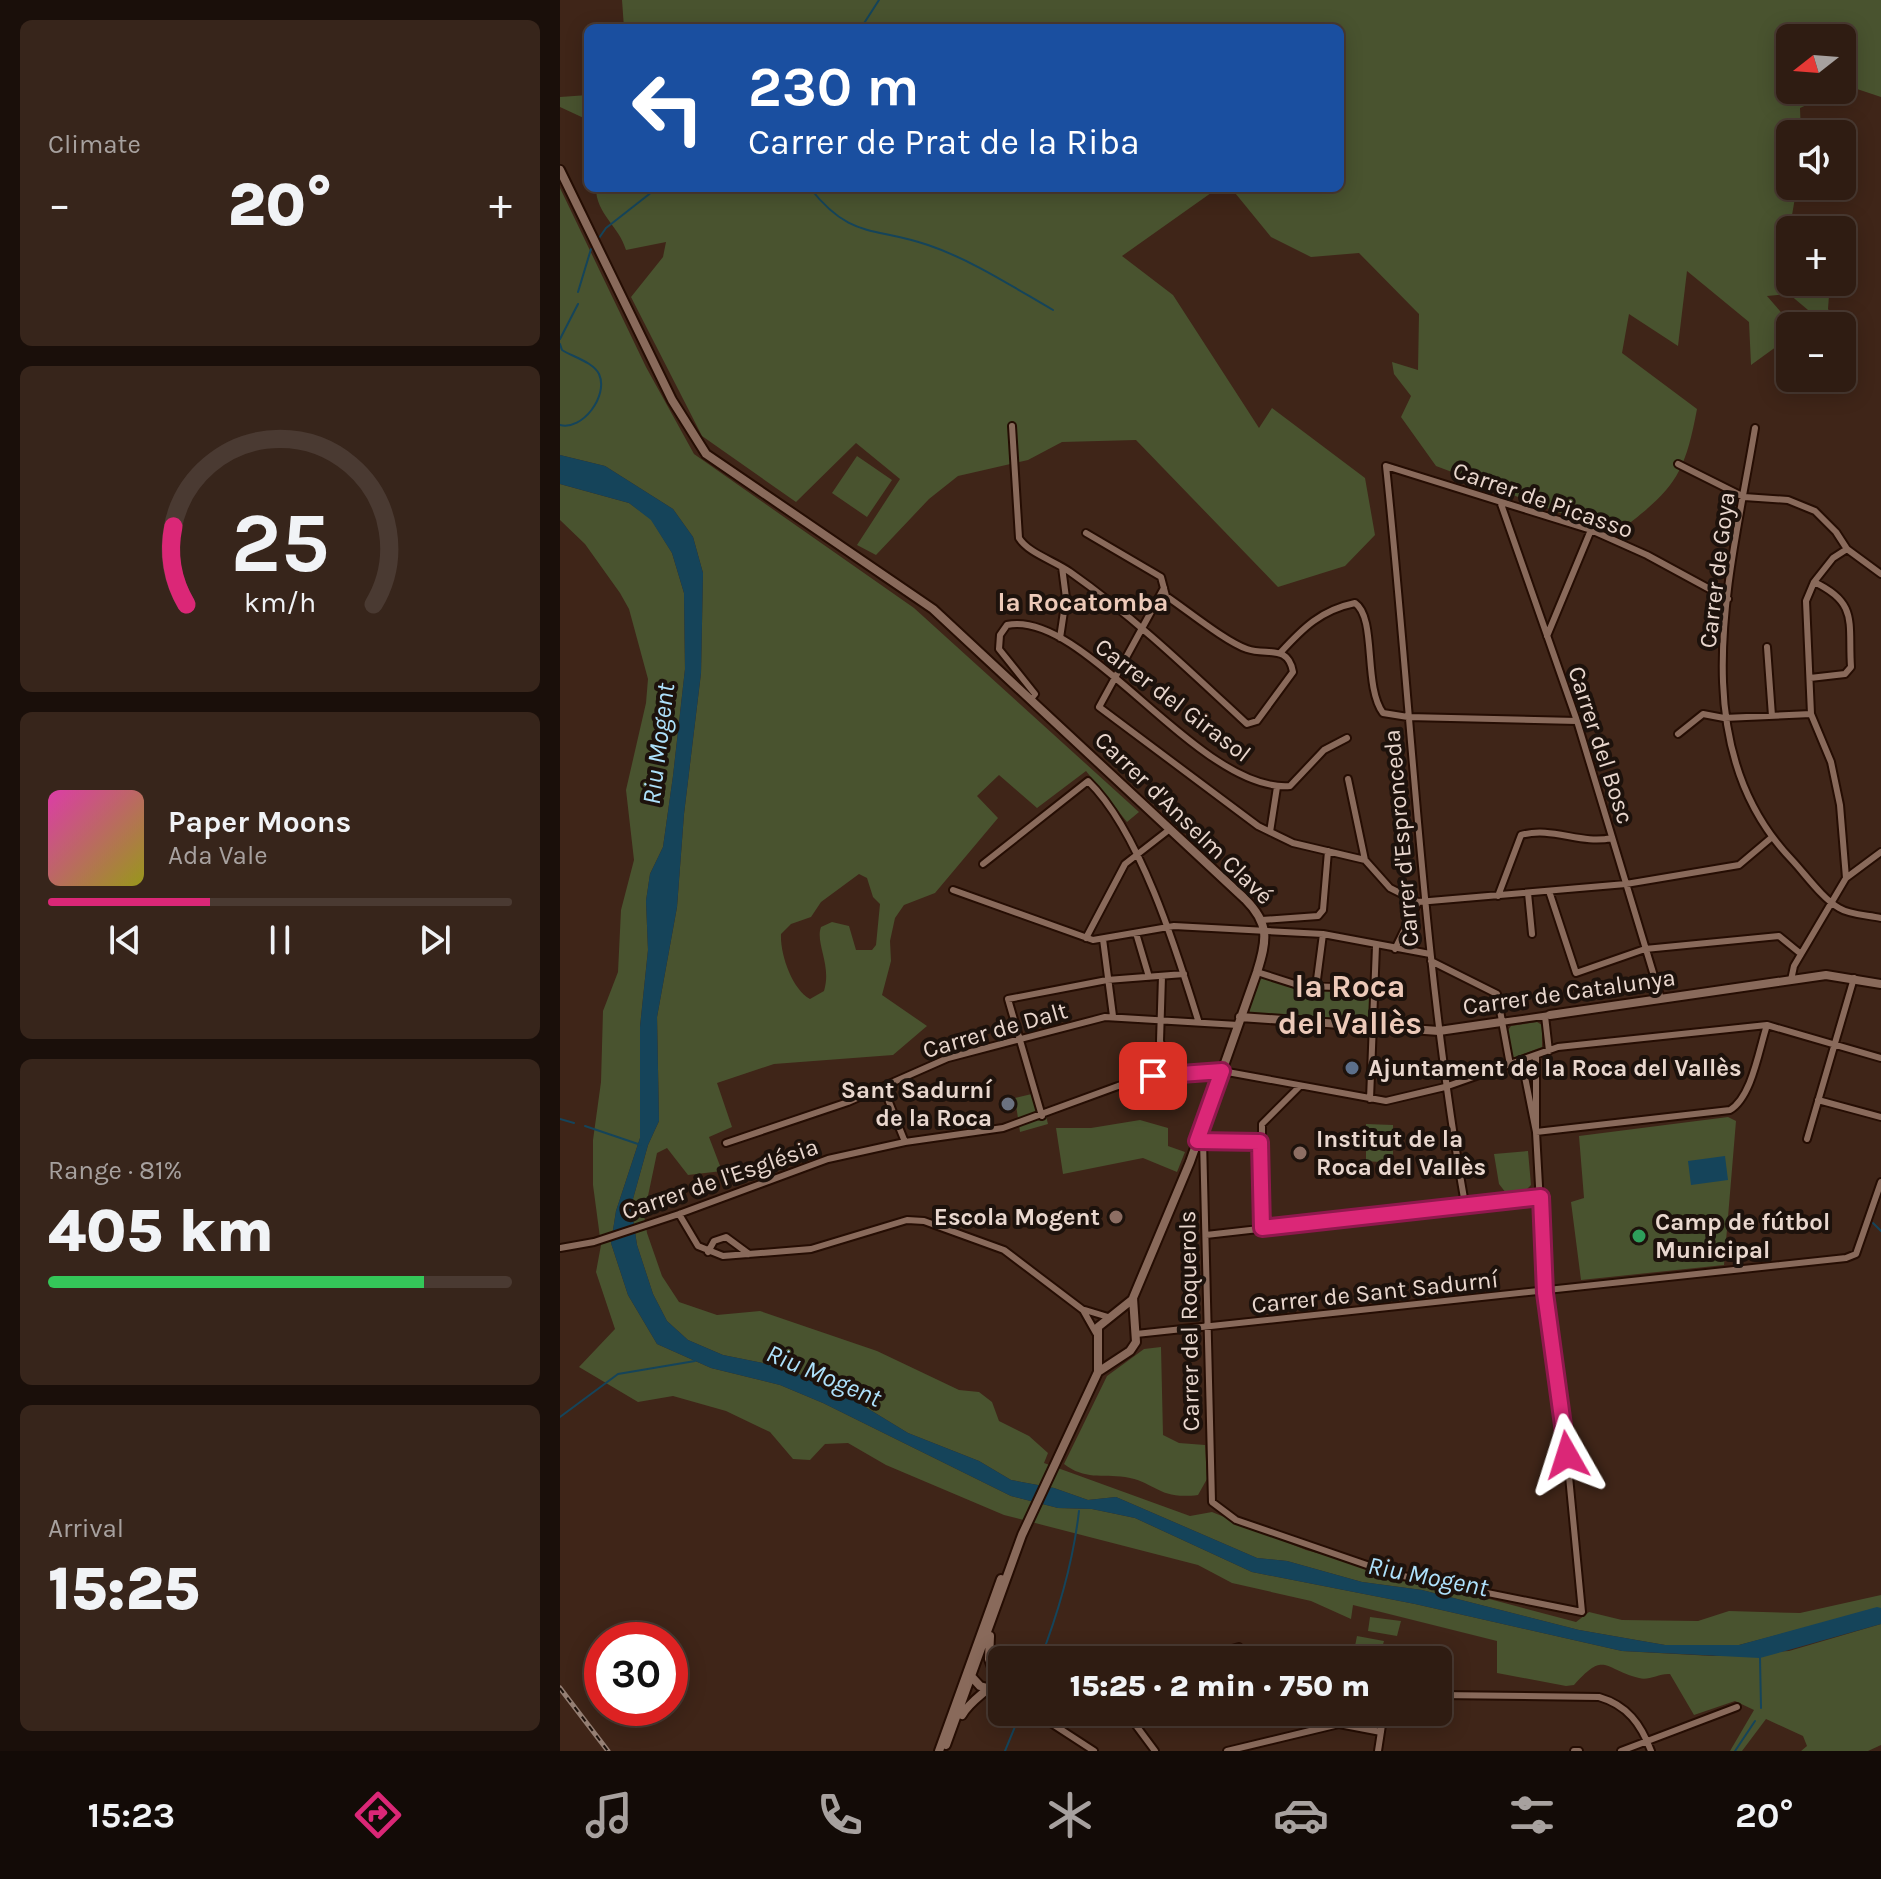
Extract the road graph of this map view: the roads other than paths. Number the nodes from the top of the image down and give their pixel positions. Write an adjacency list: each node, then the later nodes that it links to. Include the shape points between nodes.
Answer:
1 (560, 170): 23 (street, Carrer d'Anselm Clavé, via 672,400 706,454 933,609)
2 (1012, 426): 11 (street, via 1019,538)
3 (1755, 428): 6 (street, Carrer de Goya)
4 (1678, 464): 6 (street)
5 (1386, 466): 7 (street, Carrer de Picasso); 26 (street, Carrer d'Espronceda)
6 (1744, 497): 10 (street, via 1788,500 1815,511); 15 (street, Carrer de Goya)
7 (1501, 503): 8 (street, Carrer de Picasso); 17 (street, Carrer del Bosc)
8 (1591, 530): 15 (street, Carrer de Picasso); 17 (street)
9 (1086, 533): 14 (street, via 1161,577)
10 (1847, 549): 12 (street); 13 (street)
11 (1062, 567): 16 (street); 18 (street, via 1066,598)
12 (1881, 574)
13 (1814, 582): 21 (street, via 1806,601); 21 (street, via 1843,600 1851,667 1845,674)
14 (1164, 588): 16 (street); 20 (street, via 1166,596 1248,650)
15 (1728, 599): 27 (street, Carrer de Goya)
16 (1140, 627): 20 (street, via 1247,724 1257,721 1293,672); 22 (street)
17 (1547, 636): 28 (street, Carrer del Bosc)
18 (1060, 638): 22 (street, Carrer del Girasol); 23 (street, Carrer del Girasol, via 1020,622 1007,625 1000,635 999,649 1035,694)
19 (1767, 647): 25 (street)
20 (1281, 652): 26 (street, via 1308,623 1355,603 1365,613 1376,703 1383,713)
21 (1810, 678): 24 (street)
22 (1117, 679): 32 (street, Carrer del Girasol, via 1199,748 1250,780); 34 (street, via 1099,707)
23 (1031, 699): 33 (street, Carrer d'Anselm Clavé)
24 (1811, 714): 25 (street); 42 (street, via 1831,762)
25 (1772, 716): 27 (street)
26 (1408, 717): 28 (street); 48 (street, Carrer d'Espronceda)
27 (1724, 718): 29 (street, via 1703,714); 36 (street, Carrer de Goya, via 1738,775)
28 (1577, 721): 35 (street, Carrer del Bosc)
29 (1678, 734)
30 (1347, 738): 32 (street, via 1324,750 1290,786)
31 (1348, 779): 40 (street)
32 (1277, 787): 34 (street)
33 (1170, 829): 39 (street); 51 (street, Carrer d'Anselm Clavé)
34 (1270, 832): 37 (street)
35 (1612, 838): 43 (street, Carrer del Bosc); 47 (street, via 1582,841 1546,831 1521,835)
36 (1771, 838): 43 (street, via 1739,865); 49 (street, Carrer de Goya)
37 (1328, 851): 40 (street); 51 (street, via 1323,910 1318,916)
38 (1881, 852): 42 (street)
39 (1136, 856): 41 (street, via 1088,781); 52 (street); 57 (street, via 1125,864)
40 (1365, 860): 48 (street, via 1390,888)
41 (983, 864)
42 (1846, 878): 49 (street)
43 (1626, 884): 45 (street); 61 (street, Carrer del Bosc)
44 (953, 890): 57 (street)
45 (1549, 891): 46 (street); 61 (street, via 1576,973)
46 (1528, 893): 47 (street); 56 (street)
47 (1498, 896): 48 (street)
48 (1421, 902): 60 (street); 63 (street, Carrer d'Espronceda)
49 (1833, 903): 50 (street); 62 (street)
50 (1881, 918)
51 (1262, 920): 53 (street, Carrer d'Anselm Clavé)
52 (1168, 928): 53 (street); 54 (street); 65 (street)
53 (1264, 930): 55 (street); 64 (street, Carrer d'Anselm Clavé)
54 (1136, 933): 58 (street); 67 (street)
55 (1323, 934): 59 (street); 72 (street)
56 (1532, 934)
57 (1086, 938): 58 (street)
58 (1103, 939): 69 (street)
59 (1376, 946): 60 (street); 73 (street)
60 (1395, 949): 63 (street)
61 (1645, 949): 62 (street, via 1779,936); 74 (street, Carrer del Bosc)
62 (1801, 954): 70 (street)
63 (1431, 958): 80 (street, via 1497,994); 83 (street, Carrer d'Espronceda)
64 (1257, 972): 72 (street); 79 (street, Carrer d'Anselm Clavé)
65 (1184, 974): 66 (street); 78 (street)
66 (1162, 976): 67 (street); 77 (street)
67 (1149, 977): 69 (street)
68 (1854, 978): 70 (street, Carrer de Catalunya); 71 (street, Carrer de Catalunya); 85 (street)
69 (1107, 980): 76 (street); 84 (street, via 1008,999)
70 (1791, 980): 74 (street, Carrer de Catalunya)
71 (1881, 984)
72 (1316, 987): 73 (street)
73 (1376, 988): 82 (street)
74 (1661, 999): 75 (street, Carrer de Catalunya)
75 (1548, 1015): 80 (street, Carrer de Catalunya); 86 (street)
76 (1113, 1016): 77 (street, Carrer de Dalt); 84 (street, Carrer de Dalt)
77 (1160, 1018): 78 (street, Carrer de Dalt); 92 (street, via 1160,1041)
78 (1198, 1020): 79 (street, Carrer de Dalt)
79 (1239, 1021): 82 (street, Carrer de Catalunya); 91 (street, Carrer d'Anselm Clavé)
80 (1501, 1022): 83 (street, Carrer de Catalunya); 90 (street)
81 (1767, 1025): 85 (street); 86 (street, Carrer de l'Església); 100 (street, via 1738,1105 1730,1110)
82 (1374, 1027): 83 (street, Carrer de Catalunya); 96 (street)
83 (1439, 1031): 95 (street, Carrer d'Espronceda)
84 (1019, 1039): 94 (street, Carrer de Dalt, via 948,1058); 98 (street)
85 (1835, 1045): 88 (street); 97 (street)
86 (1549, 1051): 87 (street, Carrer de l'Església)
87 (1536, 1056): 89 (street, Carrer de l'Església); 100 (street)
88 (1881, 1058)
89 (1522, 1062): 90 (street, Carrer de l'Església); 100 (street)
90 (1510, 1065): 95 (street, Carrer de l'Església)
91 (1222, 1071): 92 (street, Carrer de l'Església); 93 (street, Carrer de l'Església); 102 (street, Carrer d'Anselm Clavé)
92 (1170, 1073): 98 (street, Carrer de l'Església, via 1118,1086)
93 (1300, 1086): 96 (street, Carrer de l'Església); 104 (street, via 1262,1124)
94 (883, 1087): 103 (street); 105 (street, Carrer de Dalt)
95 (1445, 1087): 96 (street, Carrer de l'Església, via 1386,1101); 108 (street, Carrer d'Espronceda)
96 (1370, 1099)
97 (1818, 1100): 99 (street); 101 (street)
98 (1042, 1116): 103 (street, Carrer de l'Església, via 1003,1128)
99 (1881, 1117)
100 (1536, 1132): 107 (street)
101 (1807, 1139)
102 (1200, 1140): 104 (street); 111 (street, Carrer del Roquerols); 116 (street, Carrer d'Anselm Clavé)
103 (905, 1142): 109 (street, Carrer de l'Església, via 828,1159)
104 (1260, 1142): 110 (street)
105 (726, 1143)
106 (1881, 1182): 115 (street, Carrer de Sant Sadurní, via 1856,1254)
107 (1541, 1197): 108 (street); 115 (street)
108 (1465, 1204): 110 (street)
109 (679, 1214): 112 (street, Carrer de l'Església); 113 (street, via 693,1241)
110 (1262, 1228): 111 (street)
111 (1206, 1235): 120 (street, Carrer del Roquerols)
112 (560, 1248)
113 (708, 1252): 114 (street); 114 (street, via 714,1241 726,1237)
114 (749, 1254): 117 (street, via 811,1249 919,1220 1001,1248)
115 (1545, 1293): 120 (street, Carrer de Sant Sadurní); 120 (street, Carrer del Roquerols, via 1582,1612 1393,1574 1236,1520 1212,1502)
116 (1133, 1298): 118 (street); 119 (street)
117 (1083, 1310): 118 (street); 121 (street)
118 (1111, 1317): 119 (street); 121 (street)
119 (1132, 1324): 122 (street)
120 (1208, 1327): 122 (street, Carrer de Sant Sadurní)
121 (1096, 1333): 123 (street)
122 (1136, 1334): 124 (street, via 1134,1347)
123 (1099, 1346): 124 (street, via 1108,1355); 125 (street)
124 (1121, 1356): 125 (street)
125 (1098, 1372): 126 (street)
126 (1022, 1535): 127 (street); 128 (street)
127 (989, 1605): 131 (street); 135 (street)
128 (992, 1619): 129 (street); 131 (street)
129 (988, 1646)
130 (988, 1668): 131 (street)
131 (972, 1676): 132 (street); 135 (street); 141 (street)
132 (986, 1690): 141 (street, via 971,1701)
133 (1452, 1695): 140 (street, via 1599,1697 1617,1702)
134 (1737, 1707): 140 (street)
135 (952, 1711): 141 (street)
136 (1056, 1726): 142 (street)
137 (1136, 1726): 143 (street)
138 (1382, 1726): 139 (street)
139 (1381, 1732): 144 (street, via 1339,1724); 145 (street)
140 (1647, 1740): 146 (street); 147 (street)
141 (942, 1749)
142 (1094, 1751)
143 (1155, 1751)
144 (1227, 1751)
145 (1378, 1751)
146 (1621, 1751)
147 (1651, 1751)

